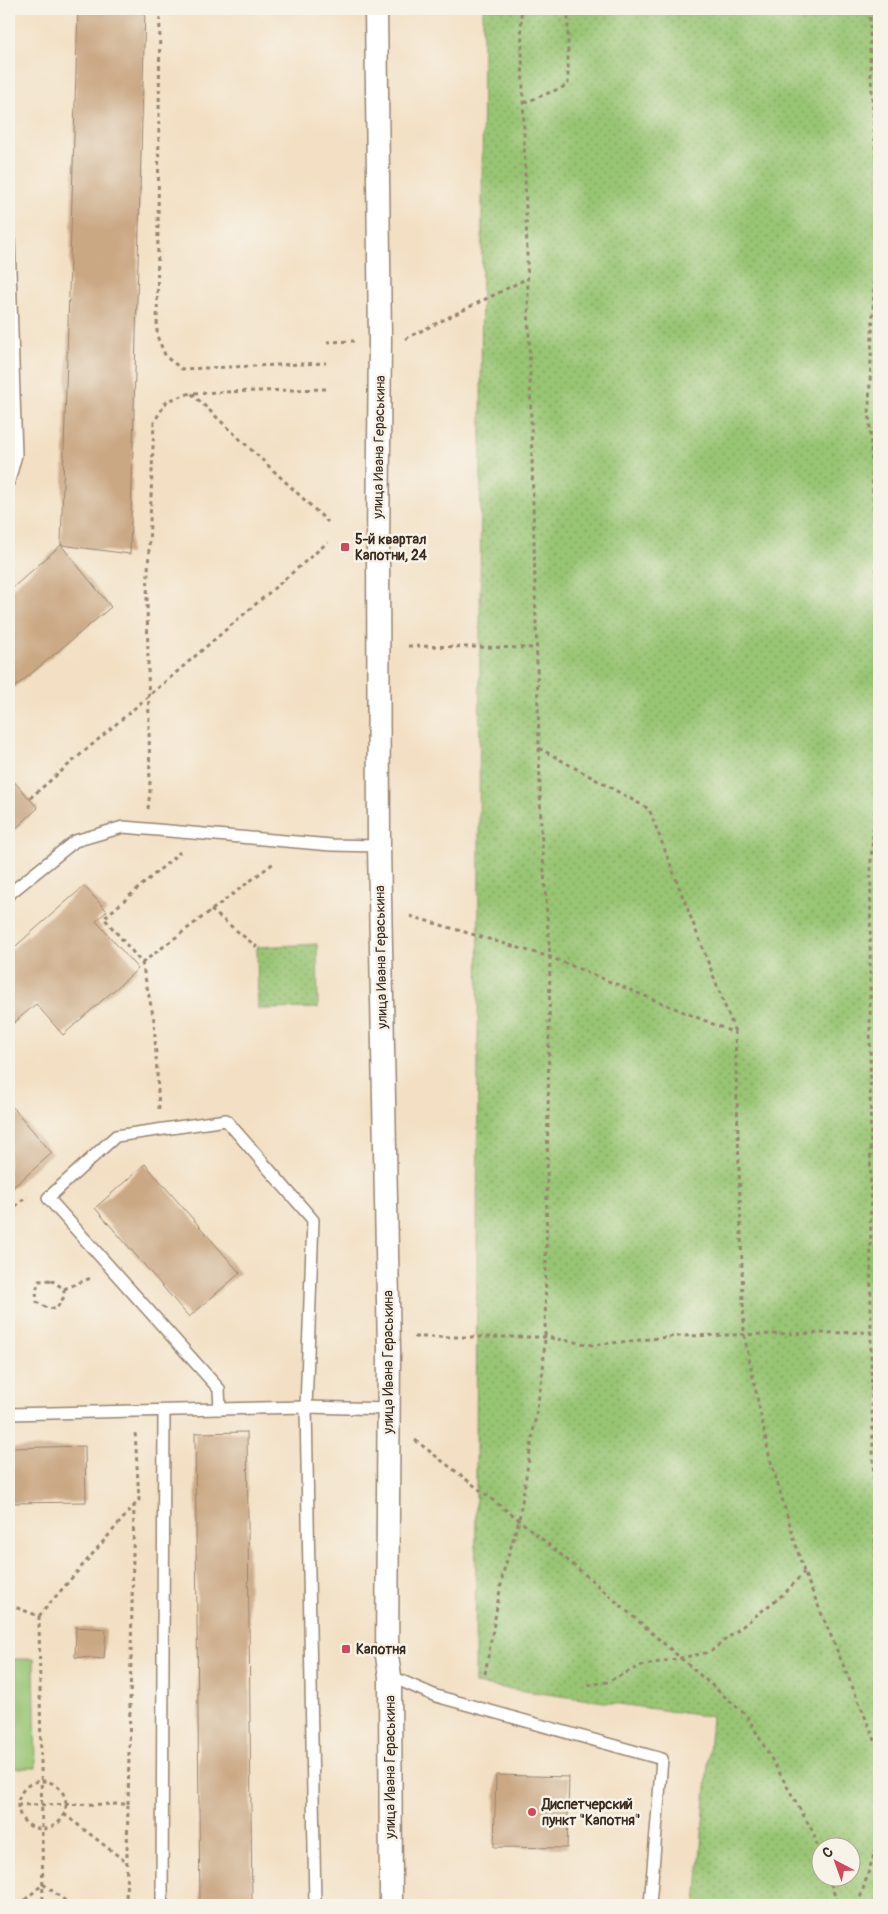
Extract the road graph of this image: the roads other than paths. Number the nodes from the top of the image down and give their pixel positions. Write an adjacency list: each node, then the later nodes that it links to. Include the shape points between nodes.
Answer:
1 (376, 9): 4 (street, улица Ивана Гераськина, via 380,340)
2 (9, 241): 3 (lane, via 16,455)
3 (9, 481)
4 (379, 846): 5 (lane, via 331,845 123,827 75,841); 7 (street, улица Ивана Гераськина)
5 (9, 894)
6 (306, 1408): 7 (lane); 8 (lane); 8 (lane, via 313,1220 226,1120 116,1136 48,1198 219,1389); 13 (lane)
7 (389, 1409): 11 (street, улица Ивана Гераськина, via 387,1656)
8 (220, 1410): 9 (lane)
9 (164, 1411): 10 (lane); 12 (lane)
10 (9, 1414)
11 (390, 1676): 14 (street, улица Ивана Гераськина); 15 (lane, via 436,1696 662,1758)
12 (162, 1905)
13 (315, 1905)
14 (391, 1905)
15 (650, 1905)

